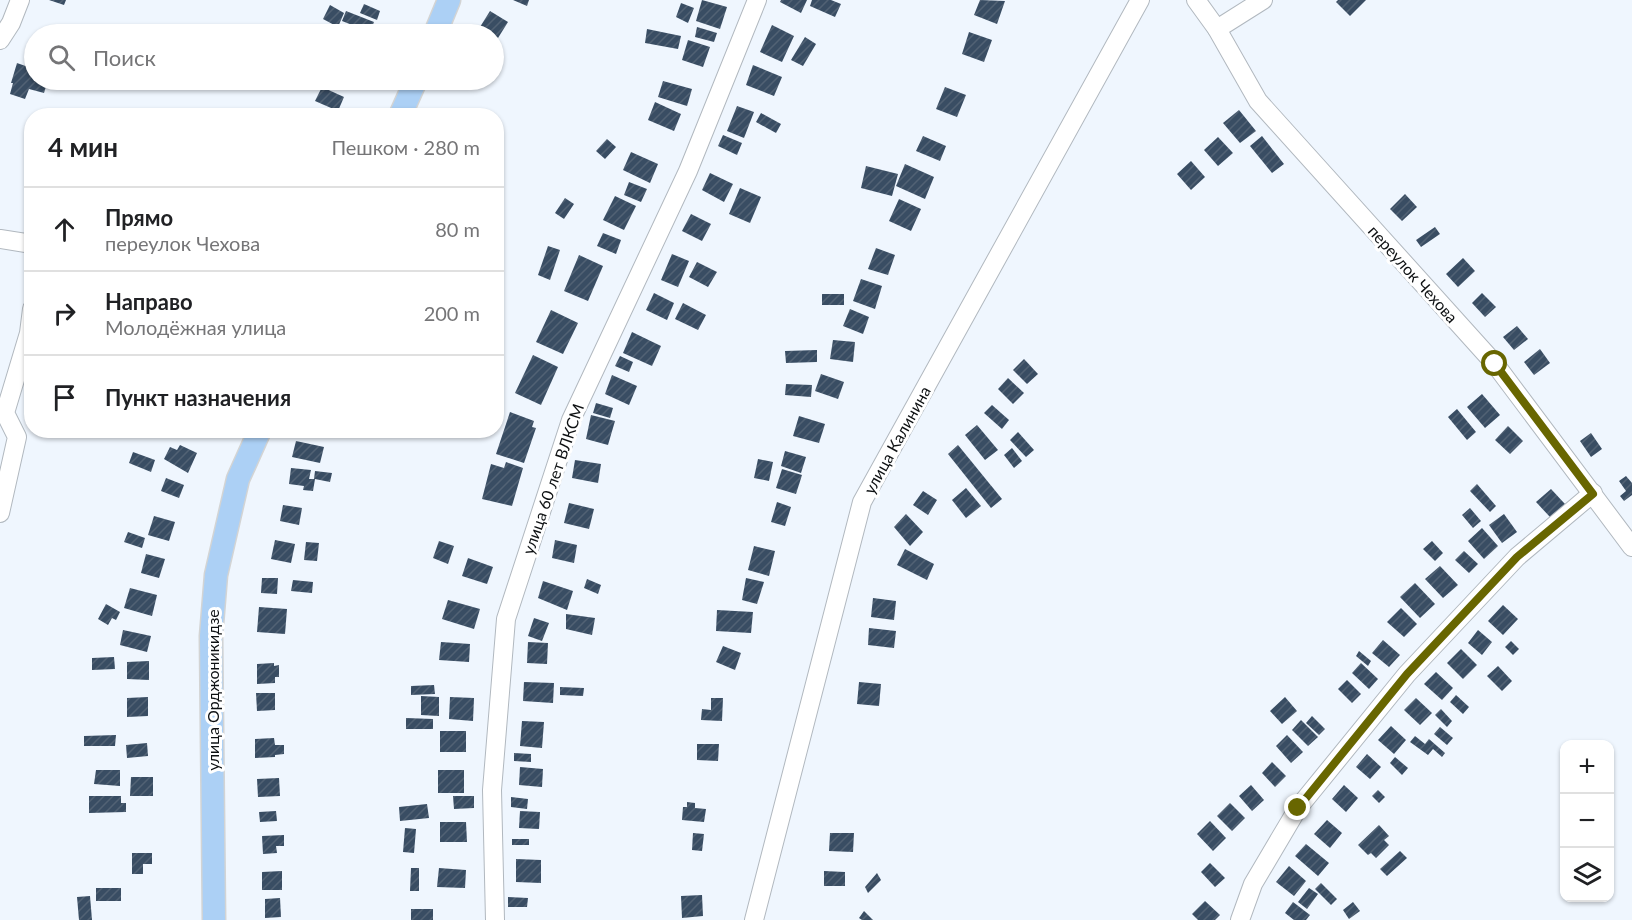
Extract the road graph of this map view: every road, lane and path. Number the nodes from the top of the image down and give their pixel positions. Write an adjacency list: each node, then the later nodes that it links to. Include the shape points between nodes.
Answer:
1 (20, 0): 9 (street)
2 (449, 0): 7 (main road)
3 (757, 0): 21 (street, улица 60 лет ВЛКСМ, via 687,171 571,420 506,619 492,790)
4 (1140, 0): 22 (street, улица Калинина, via 862,502)
5 (1196, 0): 8 (street, переулок Чехова)
6 (1263, 0): 8 (street)
7 (439, 24)
8 (1217, 29): 17 (street, переулок Чехова, via 1258,101 1495,364)
9 (0, 40)
10 (412, 90): 11 (main road)
11 (404, 108)
12 (0, 239): 13 (street)
13 (24, 243)
14 (24, 348): 15 (street)
15 (3, 412): 18 (street, via 17,437)
16 (256, 438): 20 (main road, улица Орджоникидзе, via 238,479 215,585 211,636)
17 (1593, 494): 19 (street, переулок Чехова); 23 (street, via 1517,557 1407,674 1298,808 1253,884)
18 (0, 513)
19 (1632, 547)
20 (214, 920)
21 (495, 920)
22 (754, 920)
23 (1240, 920)

